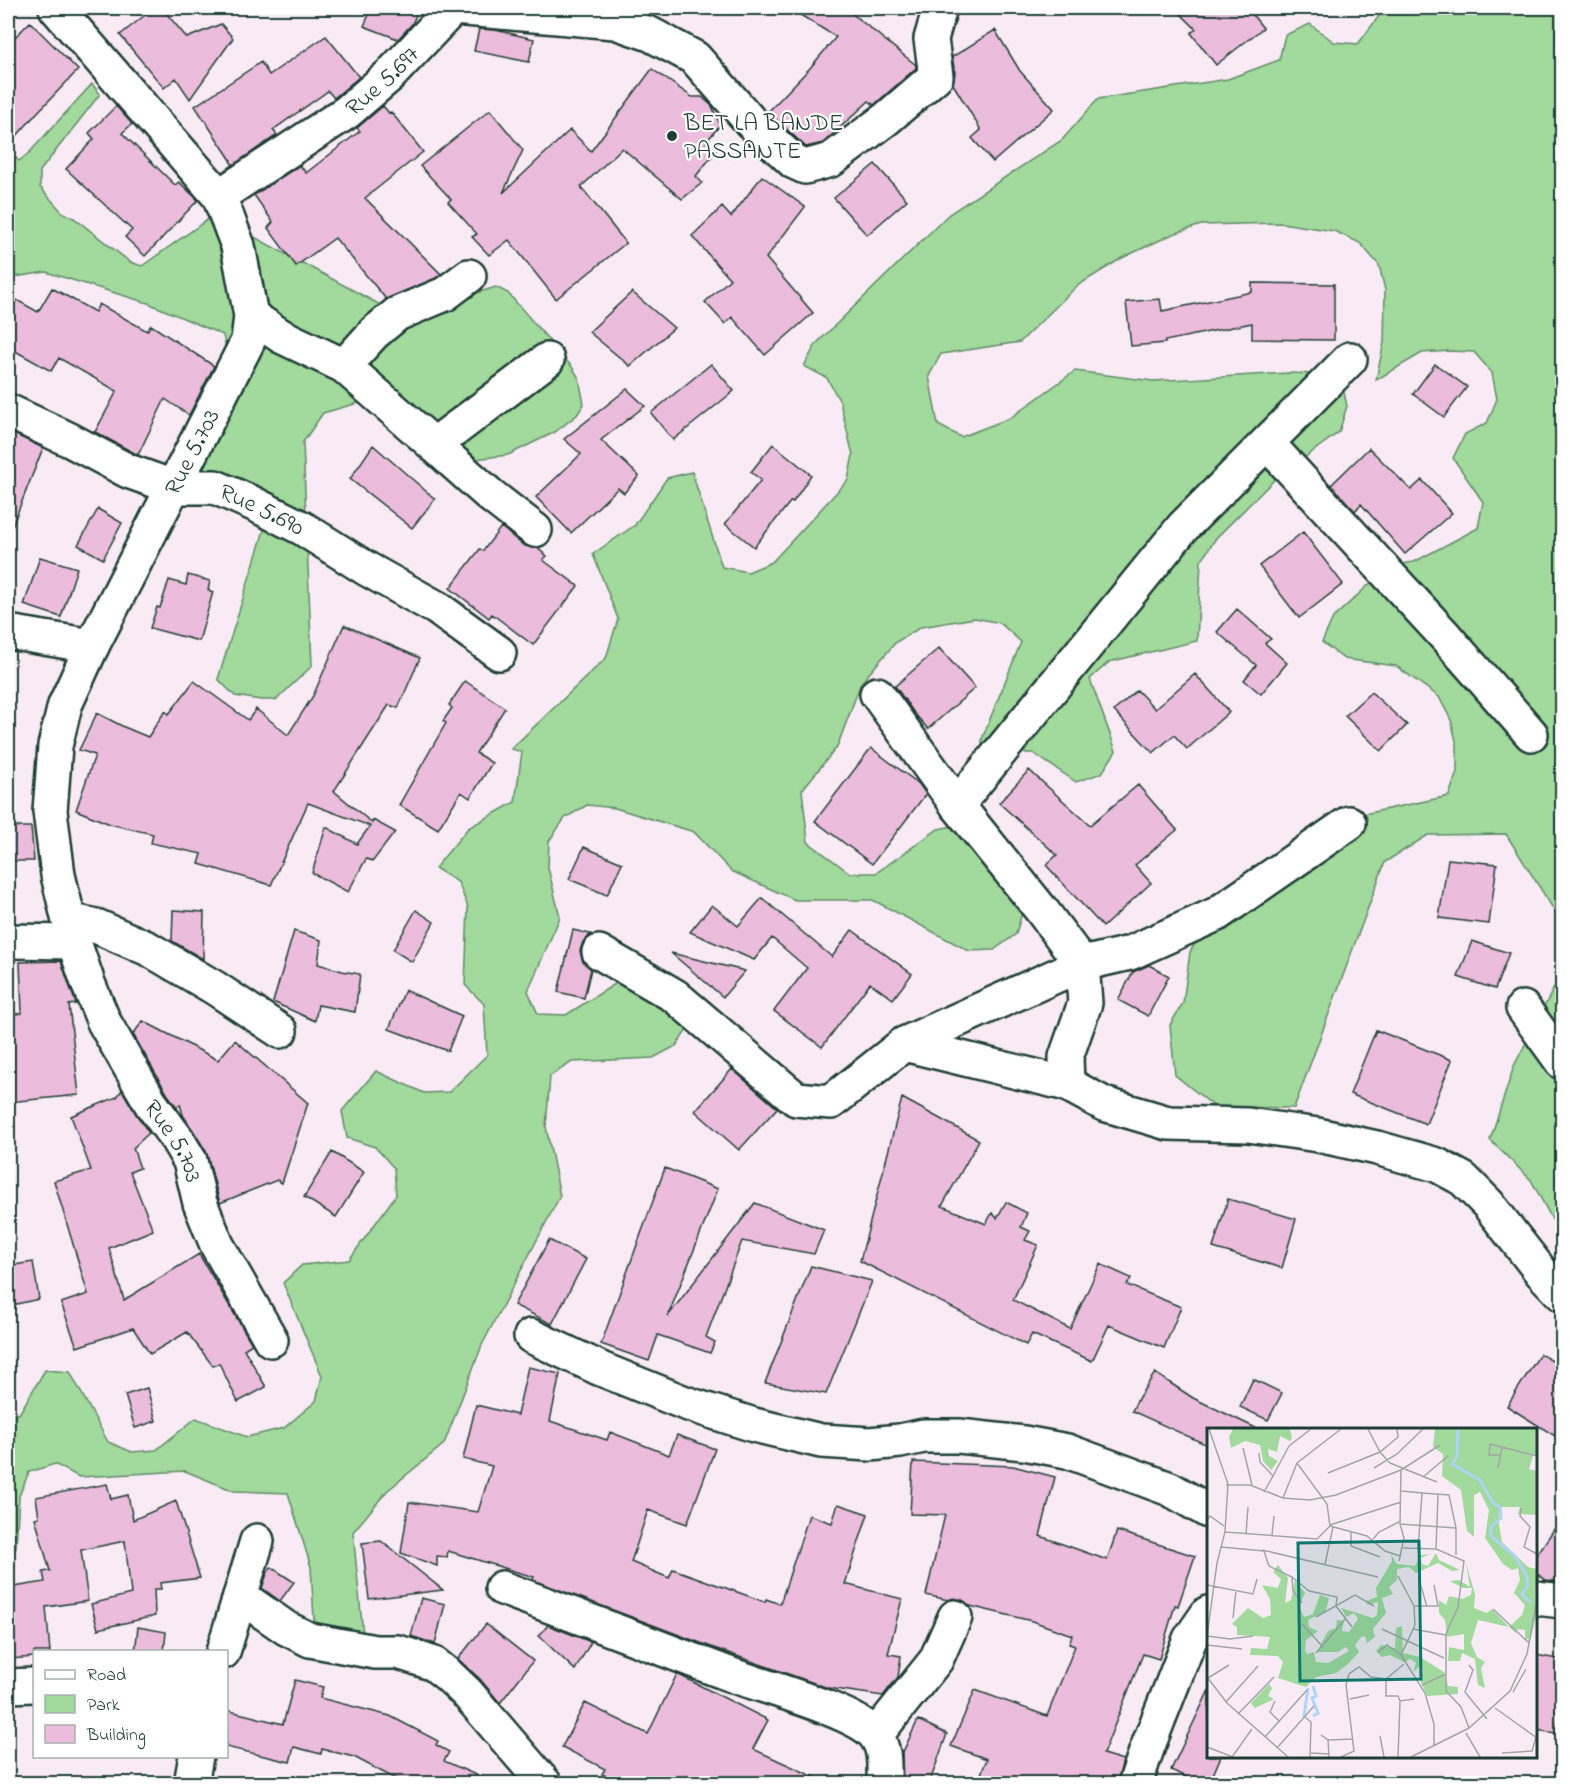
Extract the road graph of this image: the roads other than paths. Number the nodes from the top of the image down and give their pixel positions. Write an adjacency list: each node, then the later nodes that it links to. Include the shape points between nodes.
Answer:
1 (56, 8): 4 (street, Rue 5.703)
2 (453, 8): 3 (street, Rue 5.697, via 615,22 650,34 695,58 750,121 794,162 805,167 831,160 936,76 931,39); 4 (street, Rue 5.697, via 390,75 347,112)
3 (940, 8)
4 (219, 196): 6 (street, Rue 5.703, via 238,246)
5 (469, 276): 9 (street, via 445,294 397,314)
6 (251, 316): 9 (street, via 281,336); 13 (street, Rue 5.703, via 248,341)
7 (1350, 359): 11 (street)
8 (547, 360): 12 (street)
9 (344, 366): 12 (street)
10 (8, 411): 13 (street, Rue 5.690, via 128,471)
11 (1267, 443): 19 (street); 20 (street, via 1183,527)
12 (434, 445): 14 (street)
13 (173, 486): 16 (street, Rue 5.703); 17 (street, Rue 5.690, via 215,487 252,502 437,608)
14 (535, 530)
15 (8, 632): 16 (street)
16 (92, 646): 22 (street, Rue 5.703, via 65,705 55,746 50,811 58,875)
17 (499, 653)
18 (877, 694): 20 (street)
19 (1531, 734)
20 (957, 805): 25 (street)
21 (1349, 824): 25 (street, via 1217,914 1130,953)
22 (71, 931): 23 (street); 27 (street, via 96,926 150,949); 33 (street, Rue 5.703, via 104,1022 190,1161 200,1203 217,1245)
23 (8, 941)
24 (599, 952): 28 (street, via 675,996 796,1099 831,1102)
25 (1082, 964): 28 (street); 30 (street, via 1085,1003 1066,1057)
26 (1522, 1008): 29 (street)
27 (280, 1031)
28 (904, 1044): 30 (street)
29 (1563, 1062)
30 (1067, 1084): 31 (street, via 1104,1104 1168,1123 1248,1125 1318,1135 1437,1165 1463,1179 1488,1204)
31 (1563, 1294)
32 (531, 1336): 34 (street, via 601,1370 754,1425 821,1441 870,1444 924,1436 959,1436 1067,1450 1170,1489)
33 (271, 1340)
34 (1207, 1509)
35 (257, 1541): 37 (street)
36 (502, 1588): 45 (street, via 821,1706)
37 (240, 1596): 42 (street); 48 (street, via 310,1640 398,1653 434,1665 467,1693)
38 (1537, 1598): 39 (street)
39 (1563, 1601)
40 (1207, 1616): 50 (street, via 1190,1639)
41 (955, 1617): 45 (street, via 936,1660)
42 (224, 1650)
43 (33, 1685): 44 (street)
44 (8, 1686)
45 (876, 1735): 49 (street, via 884,1756)
46 (196, 1758): 47 (street)
47 (191, 1784)
48 (545, 1784)
49 (884, 1784)
50 (1136, 1784)

